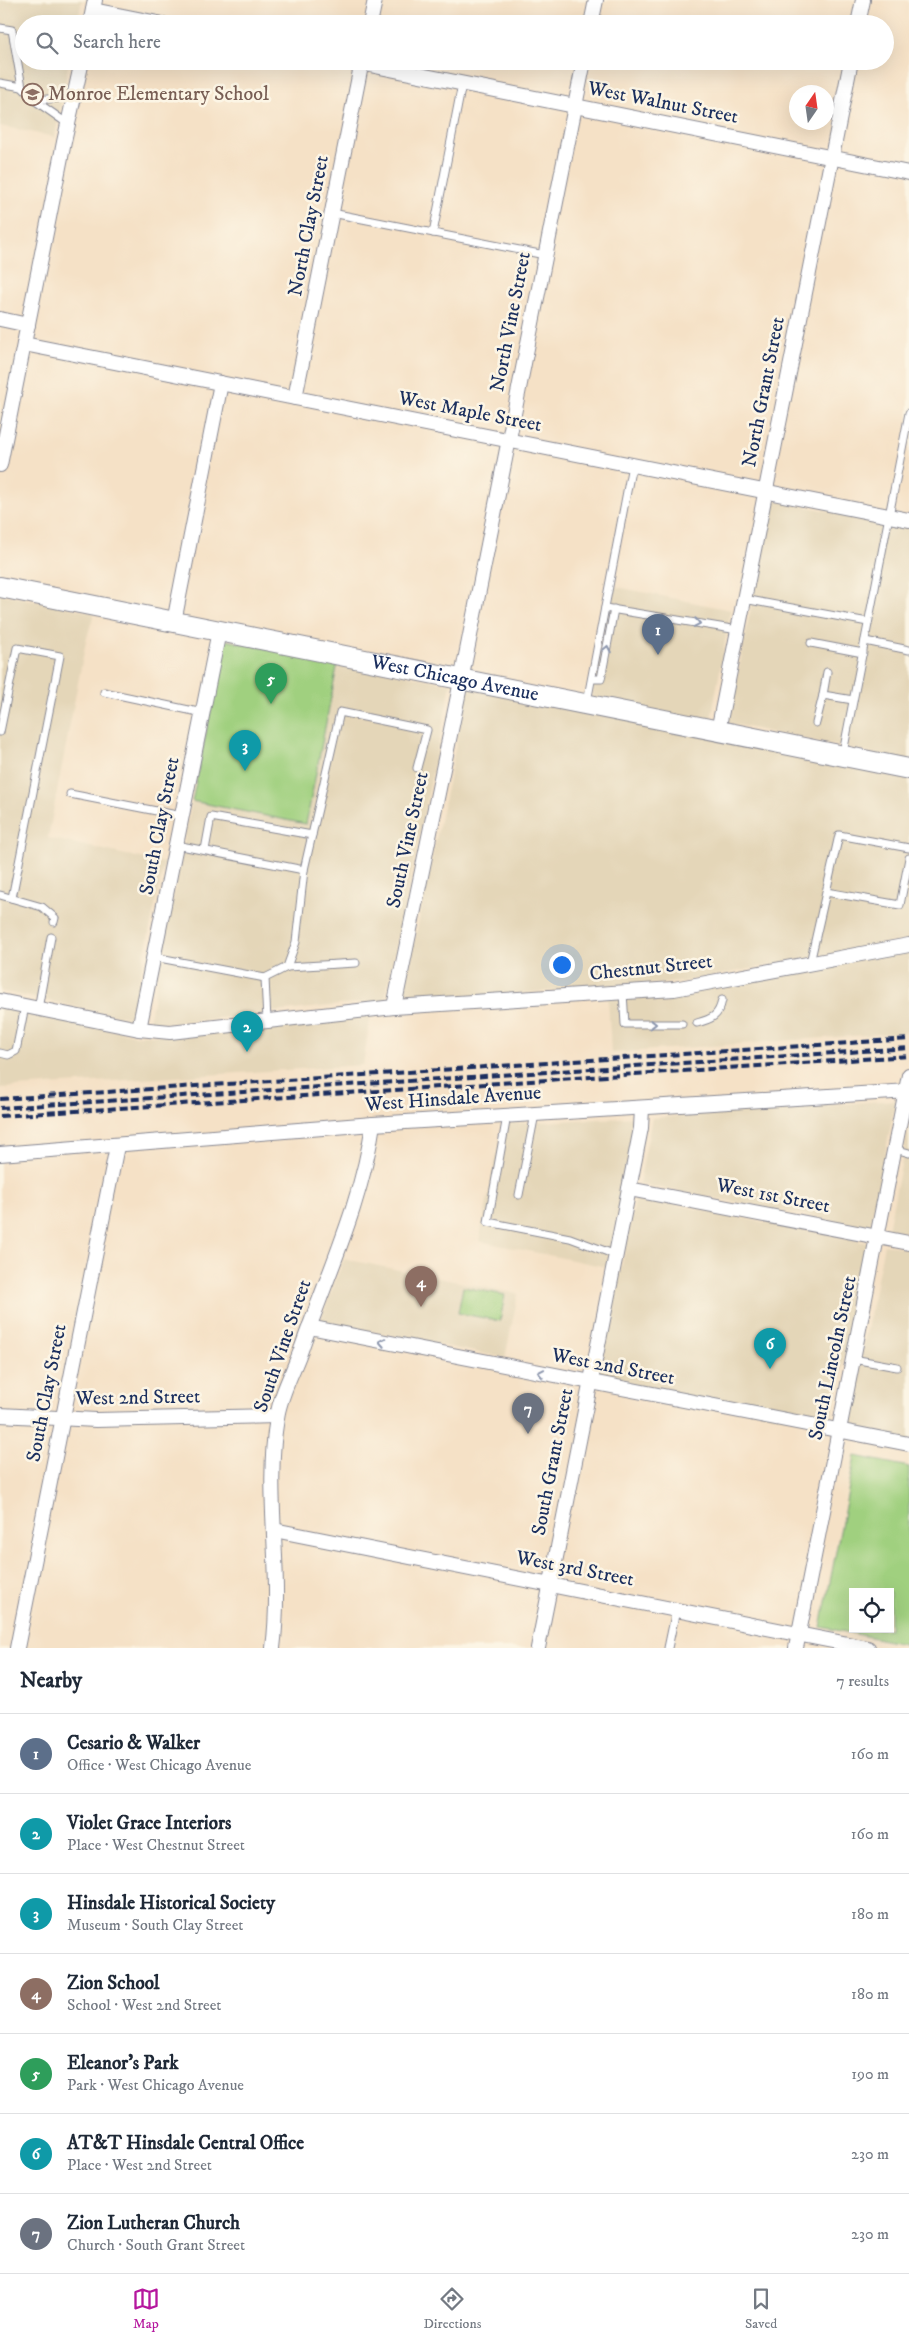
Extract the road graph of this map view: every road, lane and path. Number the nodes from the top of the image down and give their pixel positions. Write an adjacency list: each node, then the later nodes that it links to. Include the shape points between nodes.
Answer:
1 (374, 0): 6 (street)
2 (596, 0): 7 (street)
3 (863, 0): 8 (street)
4 (93, 11): 5 (street)
5 (115, 15)
6 (372, 15)
7 (593, 15)
8 (860, 15)
9 (0, 28): 10 (lane, via 12,30)
10 (15, 47)
11 (19, 70): 19 (lane)
12 (80, 70): 20 (street)
13 (357, 70): 26 (street, North Clay Street)
14 (396, 70): 18 (street, West Walnut Street)
15 (582, 70): 22 (street, North Vine Street)
16 (849, 70): 24 (street, North Grant Street)
17 (0, 83): 19 (lane)
18 (462, 84): 22 (street, West Walnut Street); 27 (lane)
19 (22, 87): 21 (lane)
20 (74, 97): 21 (lane); 23 (street)
21 (34, 100): 23 (lane)
22 (575, 106): 24 (street, West Walnut Street); 28 (street, North Vine Street)
23 (68, 124): 30 (street)
24 (831, 157): 25 (street, West Walnut Street); 38 (street, North Grant Street)
25 (909, 173)
26 (332, 213): 27 (lane); 33 (street, North Clay Street)
27 (432, 233): 28 (lane)
28 (545, 256): 35 (street, North Vine Street)
29 (0, 319): 30 (street)
30 (28, 325): 31 (street)
31 (24, 344): 32 (street, West Maple Street); 36 (street)
32 (221, 383): 33 (street, West Maple Street); 45 (street)
33 (295, 398): 35 (street, West Maple Street)
34 (909, 413): 39 (lane)
35 (508, 440): 37 (street, West Maple Street); 55 (street, North Vine Street)
36 (0, 465)
37 (632, 465): 38 (street, West Maple Street); 43 (lane)
38 (765, 492): 39 (street, West Maple Street); 42 (street, North Grant Street)
39 (889, 516): 40 (street, West Maple Street); 46 (lane)
40 (909, 520)
41 (0, 588): 45 (main road, West Chicago Avenue)
42 (744, 600): 46 (lane); 47 (street, North Grant Street)
43 (605, 608): 44 (lane); 54 (lane)
44 (614, 609): 47 (lane, one-way to 47); 54 (lane, one-way to 44, via 601,679)
45 (174, 622): 48 (main road, West Chicago Avenue)
46 (868, 622): 49 (lane)
47 (738, 630): 62 (street, North Grant Street)
48 (219, 631): 55 (main road, West Chicago Avenue); 60 (street, South Clay Street)
49 (865, 641): 51 (lane); 52 (lane)
50 (811, 643): 52 (lane)
51 (909, 650)
52 (862, 653): 58 (lane)
53 (827, 672): 57 (lane)
54 (592, 679): 59 (lane)
55 (460, 680): 59 (main road, West Chicago Avenue); 89 (street, South Vine Street)
56 (104, 692): 60 (lane)
57 (823, 695): 58 (lane); 61 (lane)
58 (854, 700): 64 (lane)
59 (587, 705): 62 (main road, West Chicago Avenue)
60 (203, 713): 68 (street, South Clay Street)
61 (816, 723)
62 (718, 731): 64 (main road, West Chicago Avenue)
63 (0, 732): 77 (lane, via 17,648 60,656)
64 (843, 756): 66 (main road, West Chicago Avenue)
65 (417, 768): 69 (lane, via 426,730 340,712)
66 (909, 769)
67 (70, 794): 68 (lane)
68 (182, 816): 70 (street, South Clay Street)
69 (312, 835): 72 (lane, via 211,817); 74 (lane)
70 (176, 844): 72 (lane); 81 (street, South Clay Street)
71 (909, 848): 75 (lane, via 839,835)
72 (205, 850): 74 (lane)
73 (909, 858): 75 (lane, via 900,905)
74 (304, 870): 84 (lane, via 296,942)
75 (826, 892): 82 (lane)
76 (0, 895): 77 (lane)
77 (12, 898): 78 (lane, via 42,907)
78 (54, 922)
79 (51, 938): 90 (lane)
80 (909, 945): 82 (street, Chestnut Street)
81 (154, 957): 85 (lane); 94 (street, South Clay Street)
82 (810, 963): 86 (street, Chestnut Street, via 674,989)
83 (356, 964): 84 (lane)
84 (287, 967): 85 (lane)
85 (265, 978): 91 (lane)
86 (623, 993): 89 (street, Chestnut Street); 93 (lane, one-way to 93, via 625,1024)
87 (722, 1000): 92 (lane, via 716,1016)
88 (0, 1001): 90 (street, Chestnut Street)
89 (394, 1007): 91 (street, Chestnut Street)
90 (32, 1008): 94 (street, Chestnut Street); 95 (lane, via 16,1051 8,1055)
91 (267, 1021): 94 (street, Chestnut Street, via 170,1032)
92 (697, 1023)
93 (682, 1024)
94 (139, 1030)
95 (0, 1053)
96 (909, 1075): 97 (street, South Lincoln Street)
97 (907, 1091): 98 (street, West Hinsdale Avenue); 103 (street, South Lincoln Street)
98 (642, 1108): 99 (street, West Hinsdale Avenue); 106 (street, South Grant Street)
99 (535, 1114): 100 (street, West Hinsdale Avenue); 107 (lane)
100 (507, 1116): 101 (street, West Hinsdale Avenue); 110 (lane, via 488,1222 570,1238)
101 (373, 1124): 102 (street, West Hinsdale Avenue); 111 (street, South Vine Street, via 349,1223)
102 (117, 1146): 105 (street, West Hinsdale Avenue); 117 (street, South Clay Street)
103 (895, 1150): 104 (lane); 108 (street, South Lincoln Street)
104 (909, 1152)
105 (0, 1154)
106 (629, 1190): 108 (street, West 1st Street); 110 (street, South Grant Street)
107 (518, 1195)
108 (878, 1236): 109 (street, West 1st Street); 112 (street, South Lincoln Street)
109 (909, 1243)
110 (616, 1255): 114 (street, South Grant Street)
111 (309, 1327): 114 (street, West 2nd Street, one-way to 111); 116 (street, South Vine Street)
112 (853, 1359): 113 (lane); 118 (street, South Lincoln Street)
113 (897, 1367)
114 (589, 1383): 118 (street, West 2nd Street); 121 (street, South Grant Street)
115 (0, 1415): 117 (street, West 2nd Street)
116 (277, 1416): 117 (street, West 2nd Street, via 138,1420); 120 (street, South Vine Street, via 272,1475)
117 (63, 1418): 124 (street, South Clay Street)
118 (838, 1430): 119 (street, West 2nd Street); 123 (street, South Lincoln Street)
119 (909, 1444)
120 (274, 1530): 121 (street, West 3rd Street); 125 (street, South Vine Street, via 277,1589)
121 (550, 1584): 122 (street, West 3rd Street); 126 (street, South Grant Street)
122 (676, 1610): 123 (street, West 3rd Street); 127 (lane)
123 (799, 1634): 128 (street, South Lincoln Street); 129 (street, West 3rd Street)
124 (17, 1648)
125 (273, 1648)
126 (538, 1648)
127 (668, 1648)
128 (796, 1648)
129 (868, 1648)

